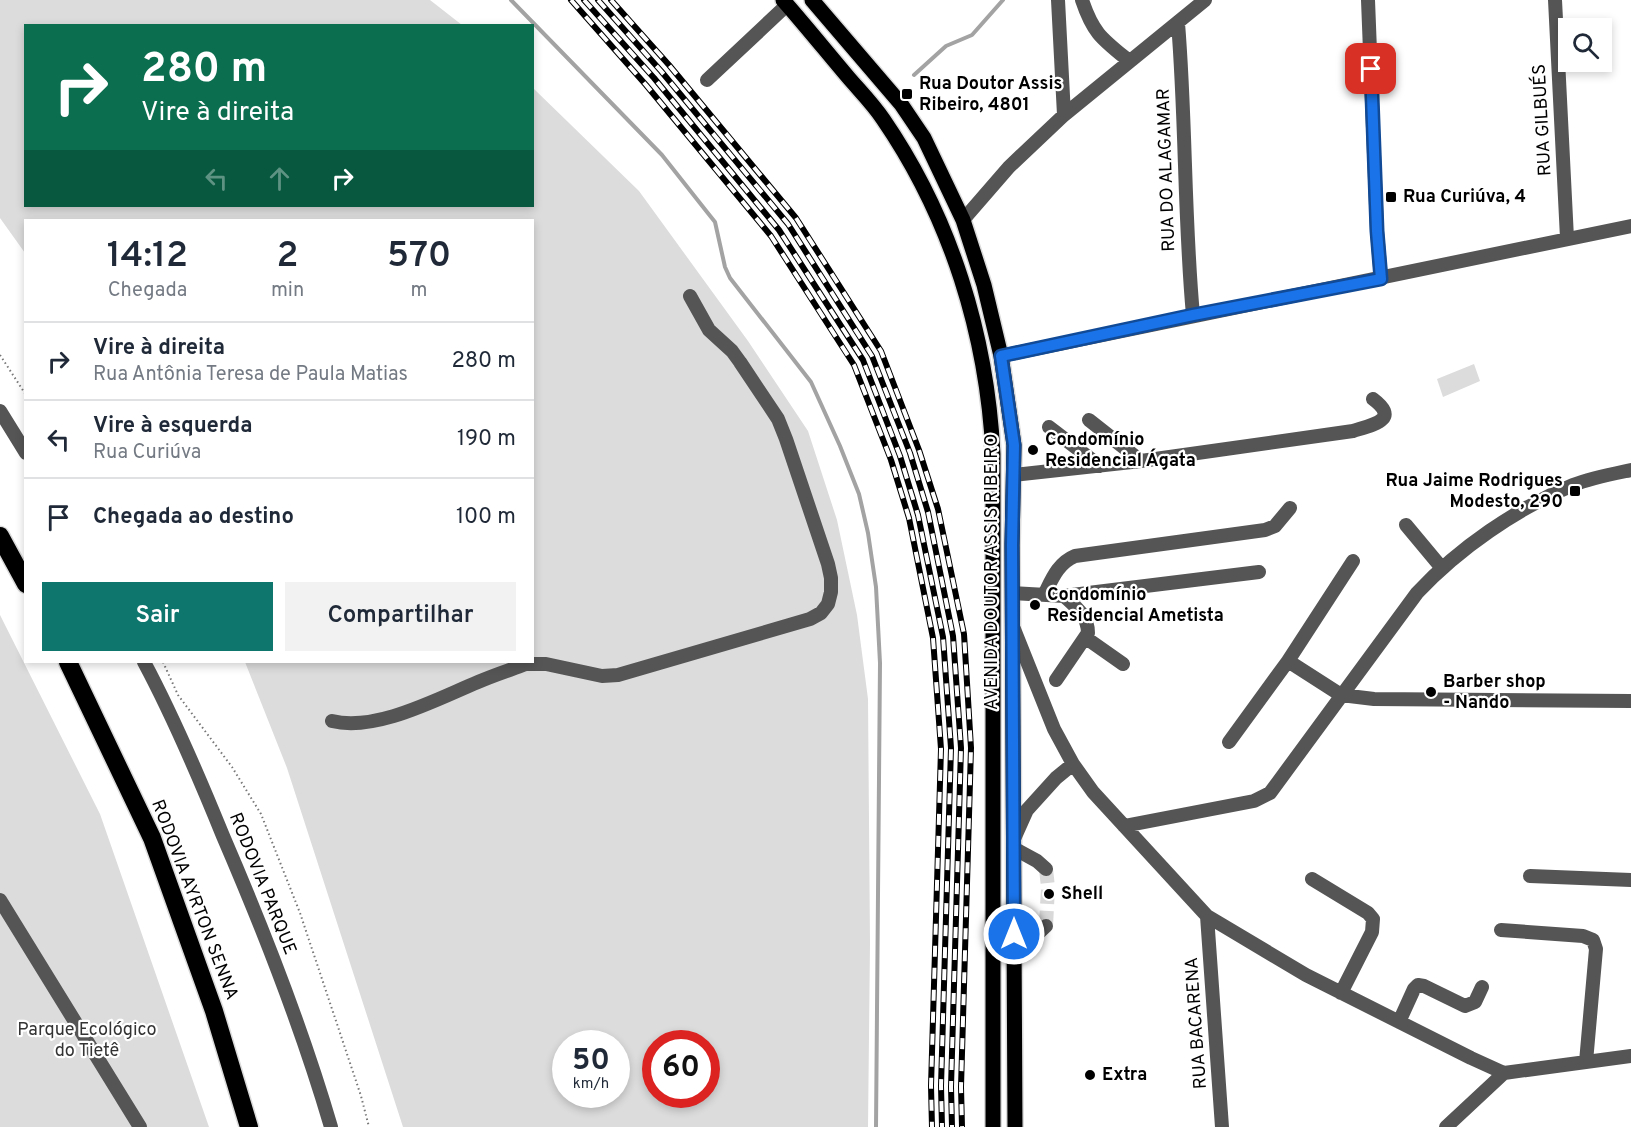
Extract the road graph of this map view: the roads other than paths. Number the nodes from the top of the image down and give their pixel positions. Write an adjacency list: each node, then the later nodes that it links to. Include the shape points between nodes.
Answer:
1 (812, 0): 12 (main road, AVENIDA DOUTOR ASSIS RIBEIRO, via 901,104 924,138)
2 (1058, 0): 11 (street)
3 (1082, 0): 9 (street, via 1099,37)
4 (1205, 0): 8 (street)
5 (1368, 0): 15 (street)
6 (1555, 0): 14 (street, RUA GILBUÉS)
7 (788, 2): 10 (street); 70 (main road, AVENIDA DOUTOR ASSIS RIBEIRO, via 882,117 904,152 944,232 975,324 991,413)
8 (1178, 23): 9 (street); 17 (street, RUA DO ALAGAMAR)
9 (1128, 60): 11 (street)
10 (707, 80)
11 (1064, 115): 12 (street, via 1009,167)
12 (963, 220): 18 (main road, AVENIDA DOUTOR ASSIS RIBEIRO)
13 (1631, 226): 14 (street)
14 (1567, 238): 15 (street)
15 (1381, 279): 17 (street)
16 (690, 296): 47 (street, via 710,330 732,351 778,419 829,571 831,592 821,613 618,675 526,664 372,721)
17 (1193, 315): 18 (street)
18 (1001, 356): 27 (main road, AVENIDA DOUTOR ASSIS RIBEIRO, via 1014,445)
19 (1373, 399): 24 (street, via 1383,406 1384,418 1353,431)
20 (0, 411): 23 (street)
21 (1089, 420): 24 (street)
22 (1048, 427): 25 (street)
23 (24, 450)
24 (1141, 460): 25 (street)
25 (1100, 466): 27 (street)
26 (1631, 470): 32 (street, via 1574,485 1535,504)
27 (1013, 475): 35 (main road, AVENIDA DOUTOR ASSIS RIBEIRO)
28 (1290, 508): 36 (street, via 1275,526 1265,530 1076,556 1059,568)
29 (1406, 525): 32 (street)
30 (0, 536): 34 (highway)
31 (1353, 561): 40 (street)
32 (1441, 567): 45 (street)
33 (1259, 572): 37 (street)
34 (24, 580)
35 (1012, 593): 36 (street); 38 (main road, AVENIDA DOUTOR ASSIS RIBEIRO)
36 (1044, 595): 37 (street)
37 (1065, 596): 39 (street, via 1086,620)
38 (1013, 624): 49 (street, via 1054,729); 51 (main road, AVENIDA DOUTOR ASSIS RIBEIRO)
39 (1086, 638): 43 (street); 44 (street)
40 (1288, 662): 45 (street); 48 (street)
41 (68, 663): 68 (highway, RODOVIA AYRTON SENNA, via 152,838 214,1011)
42 (144, 663): 69 (street, RODOVIA PARQUE, via 242,879)
43 (1123, 664)
44 (1056, 680)
45 (1341, 695): 46 (street, via 1374,699); 50 (street, via 1270,793 1254,801)
46 (1631, 701)
47 (332, 721)
48 (1229, 742)
49 (1073, 764): 50 (street); 51 (street, via 1027,810)
50 (1124, 826): 57 (street)
51 (1013, 845): 52 (street); 60 (main road, AVENIDA DOUTOR ASSIS RIBEIRO)
52 (1046, 869)
53 (1530, 876): 55 (street)
54 (1312, 879): 62 (street, via 1373,919 1372,932)
55 (1631, 880)
56 (0, 900): 67 (street)
57 (1207, 916): 62 (street); 72 (street, RUA BACARENA)
58 (1046, 926): 60 (street)
59 (1501, 930): 65 (street, via 1593,940 1596,949)
60 (1014, 956): 71 (main road, AVENIDA DOUTOR ASSIS RIBEIRO)
61 (1482, 987): 63 (street, via 1475,1002 1465,1006 1418,985)
62 (1341, 993): 63 (street)
63 (1399, 1022): 66 (street)
64 (1631, 1056): 65 (street)
65 (1586, 1062): 66 (street)
66 (1504, 1073): 73 (street)
67 (140, 1127)
68 (249, 1127)
69 (331, 1127)
70 (993, 1127)
71 (1016, 1127)
72 (1222, 1127)
73 (1446, 1127)

